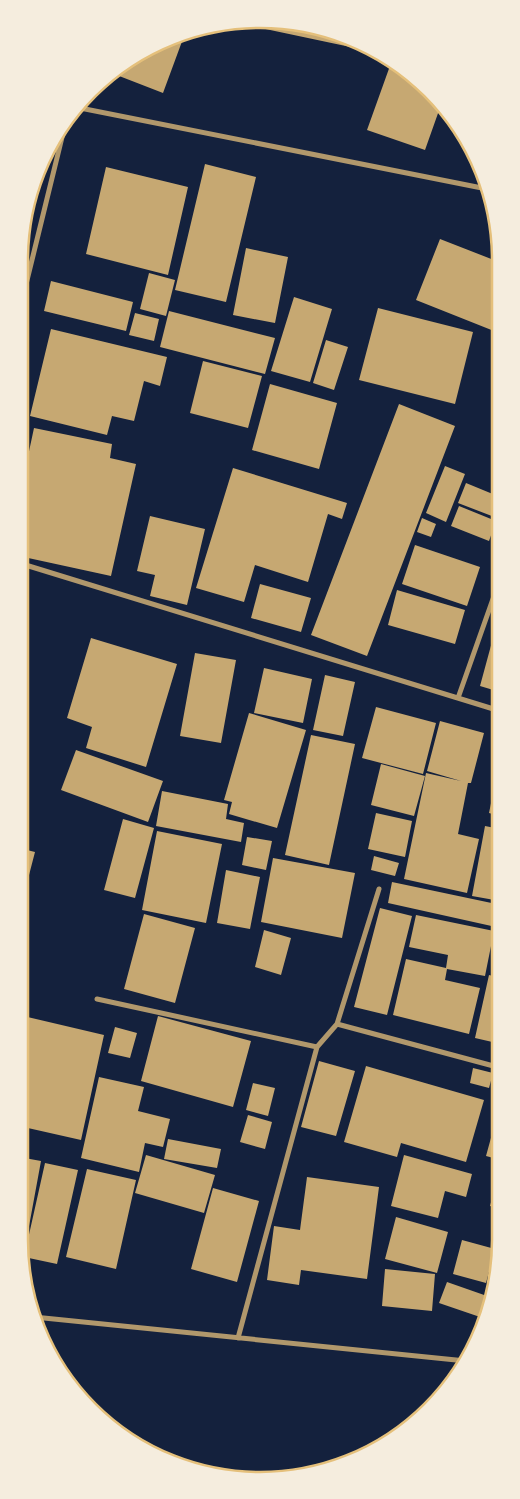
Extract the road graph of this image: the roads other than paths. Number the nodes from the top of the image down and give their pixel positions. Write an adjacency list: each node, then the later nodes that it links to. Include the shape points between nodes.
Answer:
1 (84, 109): 3 (street)
2 (61, 140): 4 (street)
3 (481, 188)
4 (28, 276)
5 (28, 566): 7 (street)
6 (492, 602): 7 (street)
7 (458, 698): 8 (street)
8 (492, 709)
9 (379, 889): 11 (street)
10 (97, 999): 12 (street)
11 (337, 1024): 12 (street); 13 (street)
12 (317, 1047): 15 (street)
13 (492, 1066)
14 (42, 1319): 15 (street)
15 (238, 1338): 16 (street)
16 (458, 1360)

